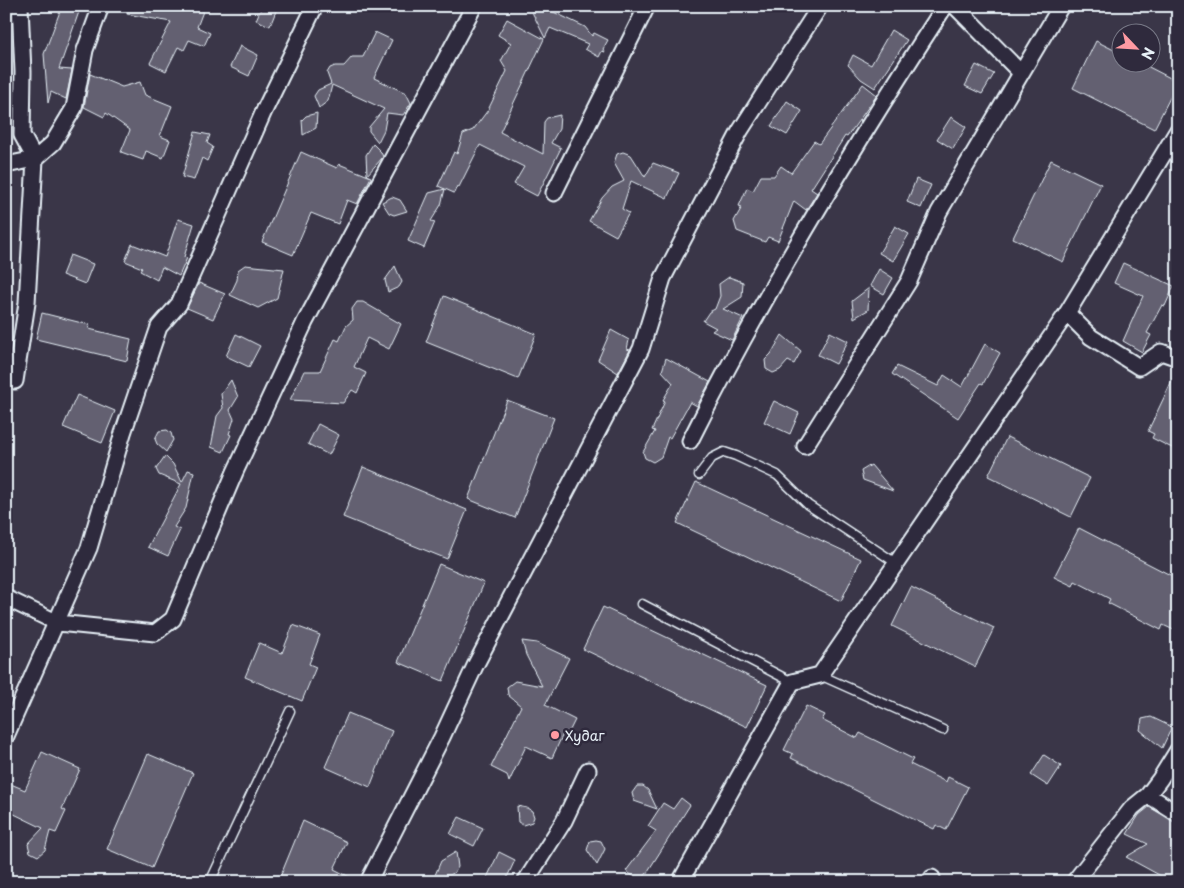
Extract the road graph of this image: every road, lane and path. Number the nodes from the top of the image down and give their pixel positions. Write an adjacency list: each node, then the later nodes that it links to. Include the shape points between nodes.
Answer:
1 (20, 6): 12 (street, via 22,134)
2 (101, 6): 12 (street, via 85,50 74,108 53,143)
3 (315, 6): 24 (street, via 178,304 159,327 89,548)
4 (474, 6): 24 (street, via 305,322 235,472 172,619 155,632)
5 (648, 6): 14 (street)
6 (820, 6): 35 (street, via 740,131 663,278 641,349 475,666)
7 (945, 6): 18 (street, via 793,249)
8 (955, 6): 10 (street)
9 (1061, 6): 10 (street)
10 (1021, 73): 19 (street, via 939,212 909,281)
11 (1178, 130): 15 (street)
12 (35, 159): 13 (street); 17 (street, via 28,303)
13 (6, 165)
14 (554, 193)
15 (1067, 313): 16 (street, via 1091,337 1139,367 1161,352); 21 (street)
16 (1178, 358)
17 (15, 380)
18 (690, 441)
19 (804, 446)
20 (699, 474): 21 (lane, via 712,458 724,452 736,456 777,475 808,505)
21 (896, 563): 25 (street)
22 (6, 598): 24 (street)
23 (642, 604): 26 (lane)
24 (58, 623): 29 (street)
25 (820, 675): 26 (street); 28 (lane)
26 (792, 682): 37 (street)
27 (290, 711): 34 (lane)
28 (943, 730)
29 (6, 736)
30 (1178, 750): 32 (street)
31 (588, 770): 36 (street, via 564,821)
32 (1148, 795): 33 (street); 38 (street, via 1132,808)
33 (1178, 814)
34 (210, 882)
35 (368, 882)
36 (525, 882)
37 (680, 882)
38 (1074, 882)

